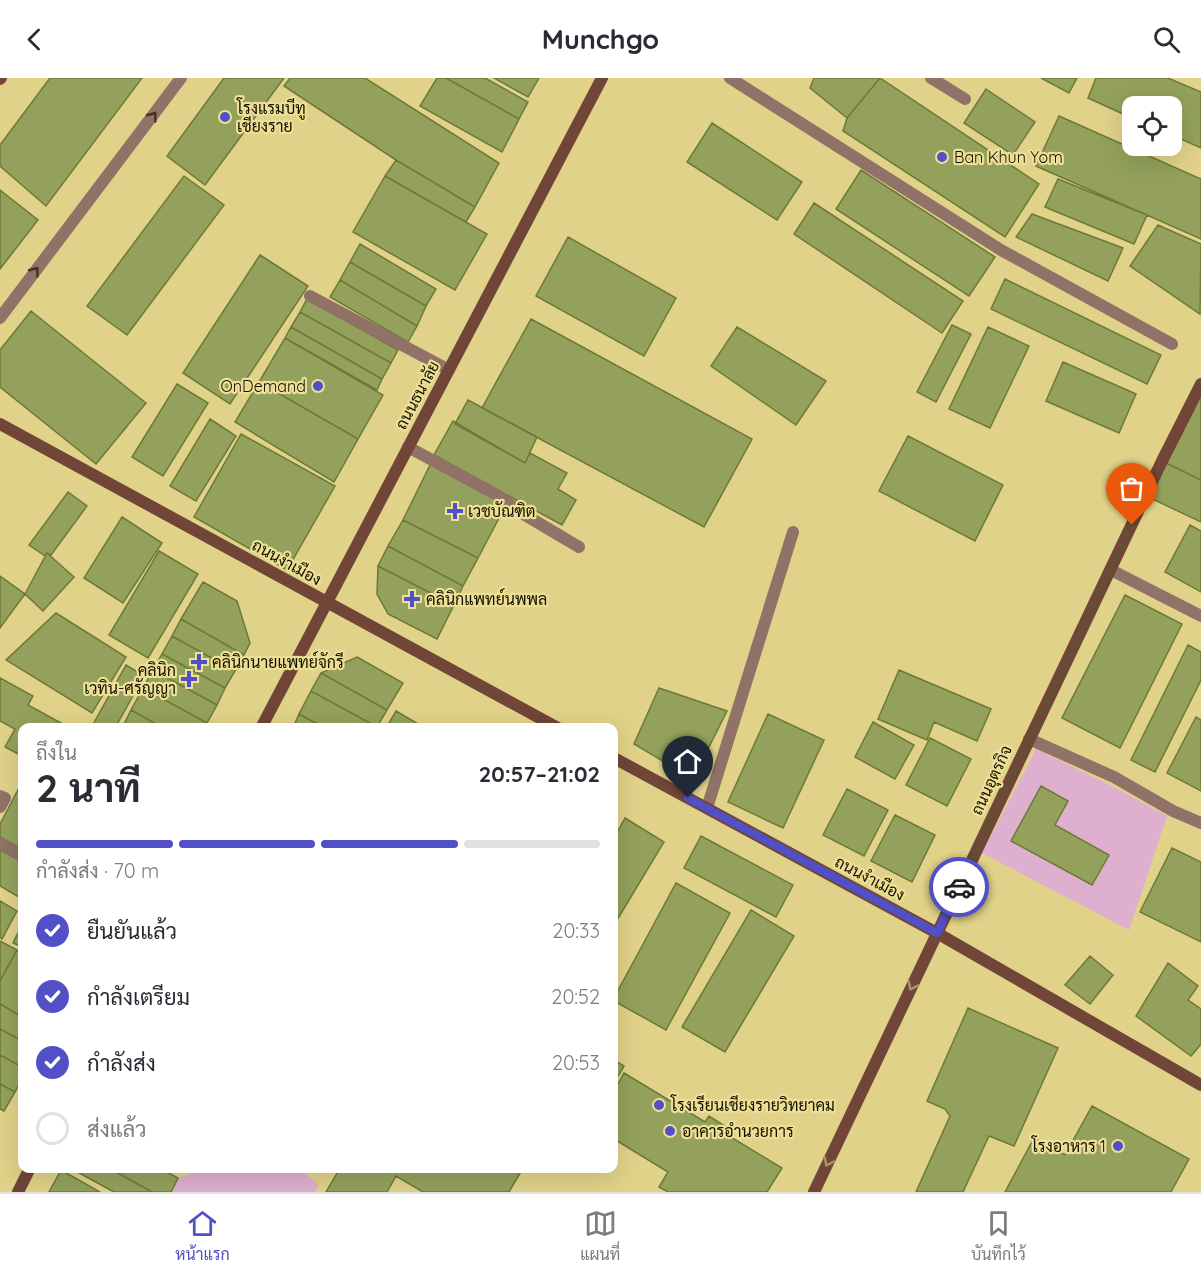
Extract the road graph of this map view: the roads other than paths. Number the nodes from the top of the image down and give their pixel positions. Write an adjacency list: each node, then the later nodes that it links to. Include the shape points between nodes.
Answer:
1 (182, 78): 7 (street, one-way to 1)
2 (602, 78): 9 (street, ถนนธนาลัย)
3 (730, 78): 8 (street, via 1002,250)
4 (931, 78): 5 (street)
5 (965, 99)
6 (310, 296): 9 (street)
7 (0, 318)
8 (1172, 344)
9 (448, 370): 12 (street, ถนนธนาลัย)
10 (1201, 384): 15 (street, ถนนอุตรกิจ)
11 (0, 424): 16 (street, ถนนงำเมือง)
12 (408, 447): 14 (street, via 497,495); 16 (street, ถนนธนาลัย)
13 (793, 532): 24 (street)
14 (579, 548)
15 (1111, 570): 17 (street); 20 (street, ถนนอุตรกิจ)
16 (327, 602): 18 (street, ถนนธนาลัย); 19 (street, ถนนงำเมือง)
17 (1201, 616)
18 (264, 723)
19 (549, 723)
20 (1029, 739): 25 (street, via 1114,777); 28 (street, ถนนอุตรกิจ)
21 (618, 760): 24 (street, ถนนงำเมือง)
22 (0, 795): 23 (street, via 5,798)
23 (0, 807)
24 (707, 808): 28 (street, ถนนงำเมือง)
25 (1201, 823)
26 (0, 843): 27 (street)
27 (18, 854)
28 (937, 933): 29 (street, ถนนงำเมือง); 32 (street, ถนนอุตรกิจ, one-way to 32)
29 (1201, 1085)
30 (28, 1173): 31 (street)
31 (18, 1192)
32 (814, 1192)

